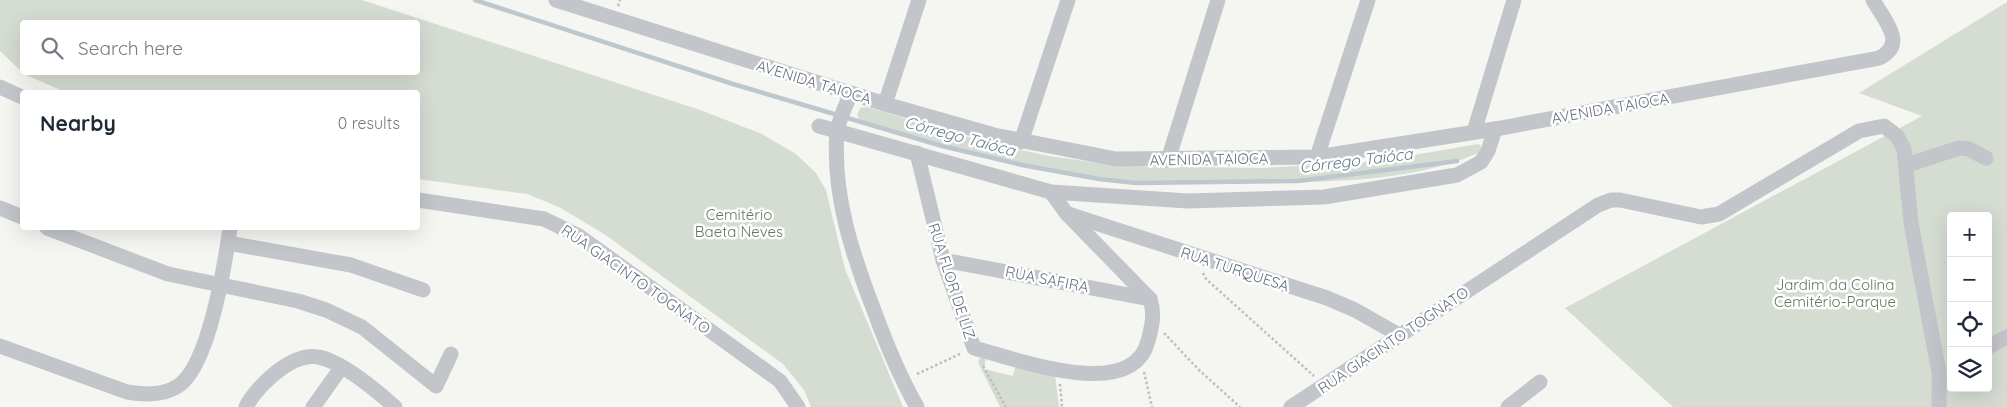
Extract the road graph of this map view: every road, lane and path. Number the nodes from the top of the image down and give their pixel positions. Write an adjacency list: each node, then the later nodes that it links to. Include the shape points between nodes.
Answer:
1 (556, 0): 11 (street, AVENIDA TAIOCA)
2 (918, 0): 10 (street)
3 (1068, 0): 15 (street)
4 (1218, 0): 19 (street)
5 (1368, 0): 17 (street)
6 (1514, 0): 14 (street)
7 (1873, 0): 13 (street, AVENIDA TAIOCA, via 1894,38 1894,46 1879,58)
8 (0, 87): 9 (street)
9 (20, 95)
10 (885, 104): 11 (street, AVENIDA TAIOCA); 15 (street, AVENIDA TAIOCA)
11 (843, 113): 12 (street); 16 (street); 45 (street, via 837,162 847,234 856,265)
12 (819, 126)
13 (1495, 129): 14 (street, AVENIDA TAIOCA); 21 (street, via 1481,162 1456,175 1324,197 1188,201)
14 (1474, 132): 17 (street, AVENIDA TAIOCA)
15 (1021, 142): 19 (street, AVENIDA TAIOCA, via 1116,159)
16 (917, 153): 21 (street); 30 (street, RUA FLOR DE LIZ)
17 (1317, 157): 19 (street, AVENIDA TAIOCA)
18 (1986, 158): 20 (street, via 1969,149 1959,148)
19 (1168, 160)
20 (1906, 166): 35 (street, RUA GIACINTO TOGNATO, via 1904,149 1897,136 1884,126 1873,127 1859,131 1719,214 1701,217 1611,200 1598,205); 44 (street, RUA GIACINTO TOGNATO, via 1915,248)
21 (1051, 192): 24 (street)
22 (420, 200): 51 (street, RUA GIACINTO TOGNATO, via 529,216 562,227 780,381)
23 (0, 208): 25 (street)
24 (1067, 214): 29 (street, RUA TURQUESA); 33 (street)
25 (20, 216)
26 (52, 230): 31 (street, via 168,274)
27 (230, 230): 28 (street)
28 (228, 243): 31 (street); 32 (street, via 351,265)
29 (1194, 255): 35 (street, RUA TURQUESA, via 1327,298); 47 (path, via 1206,279)
30 (943, 260): 33 (street, RUA SAFIRA); 39 (street, RUA FLOR DE LIZ)
31 (219, 287): 38 (street, via 202,354 179,385 160,393 126,392); 40 (street, via 298,301 345,318 362,327 436,386)
32 (423, 290)
33 (1150, 299): 34 (street)
34 (1153, 321): 41 (street, via 1147,345); 56 (path, via 1198,370)
35 (1399, 336): 47 (street, RUA GIACINTO TOGNATO)
36 (2007, 337): 37 (street)
37 (1992, 345)
38 (0, 348)
39 (974, 348): 43 (street, RUA FLOR DE LIZ); 45 (path); 53 (path)
40 (451, 354)
41 (1140, 356): 43 (street, RUA FLOR DE LIZ, via 1118,370 1102,374); 55 (path)
42 (341, 368): 48 (street, via 318,357 287,364 263,385); 49 (street); 50 (street, via 379,392)
43 (1060, 370): 54 (path)
44 (1945, 370): 59 (street, RUA GIACINTO TOGNATO)
45 (902, 380): 52 (street)
46 (1540, 382): 58 (street)
47 (1324, 386): 57 (street, RUA GIACINTO TOGNATO)
48 (246, 407)
49 (313, 407)
50 (395, 407)
51 (798, 407)
52 (917, 407)
53 (1006, 407)
54 (1062, 407)
55 (1152, 407)
56 (1240, 407)
57 (1291, 407)
58 (1508, 407)
59 (1939, 407)

